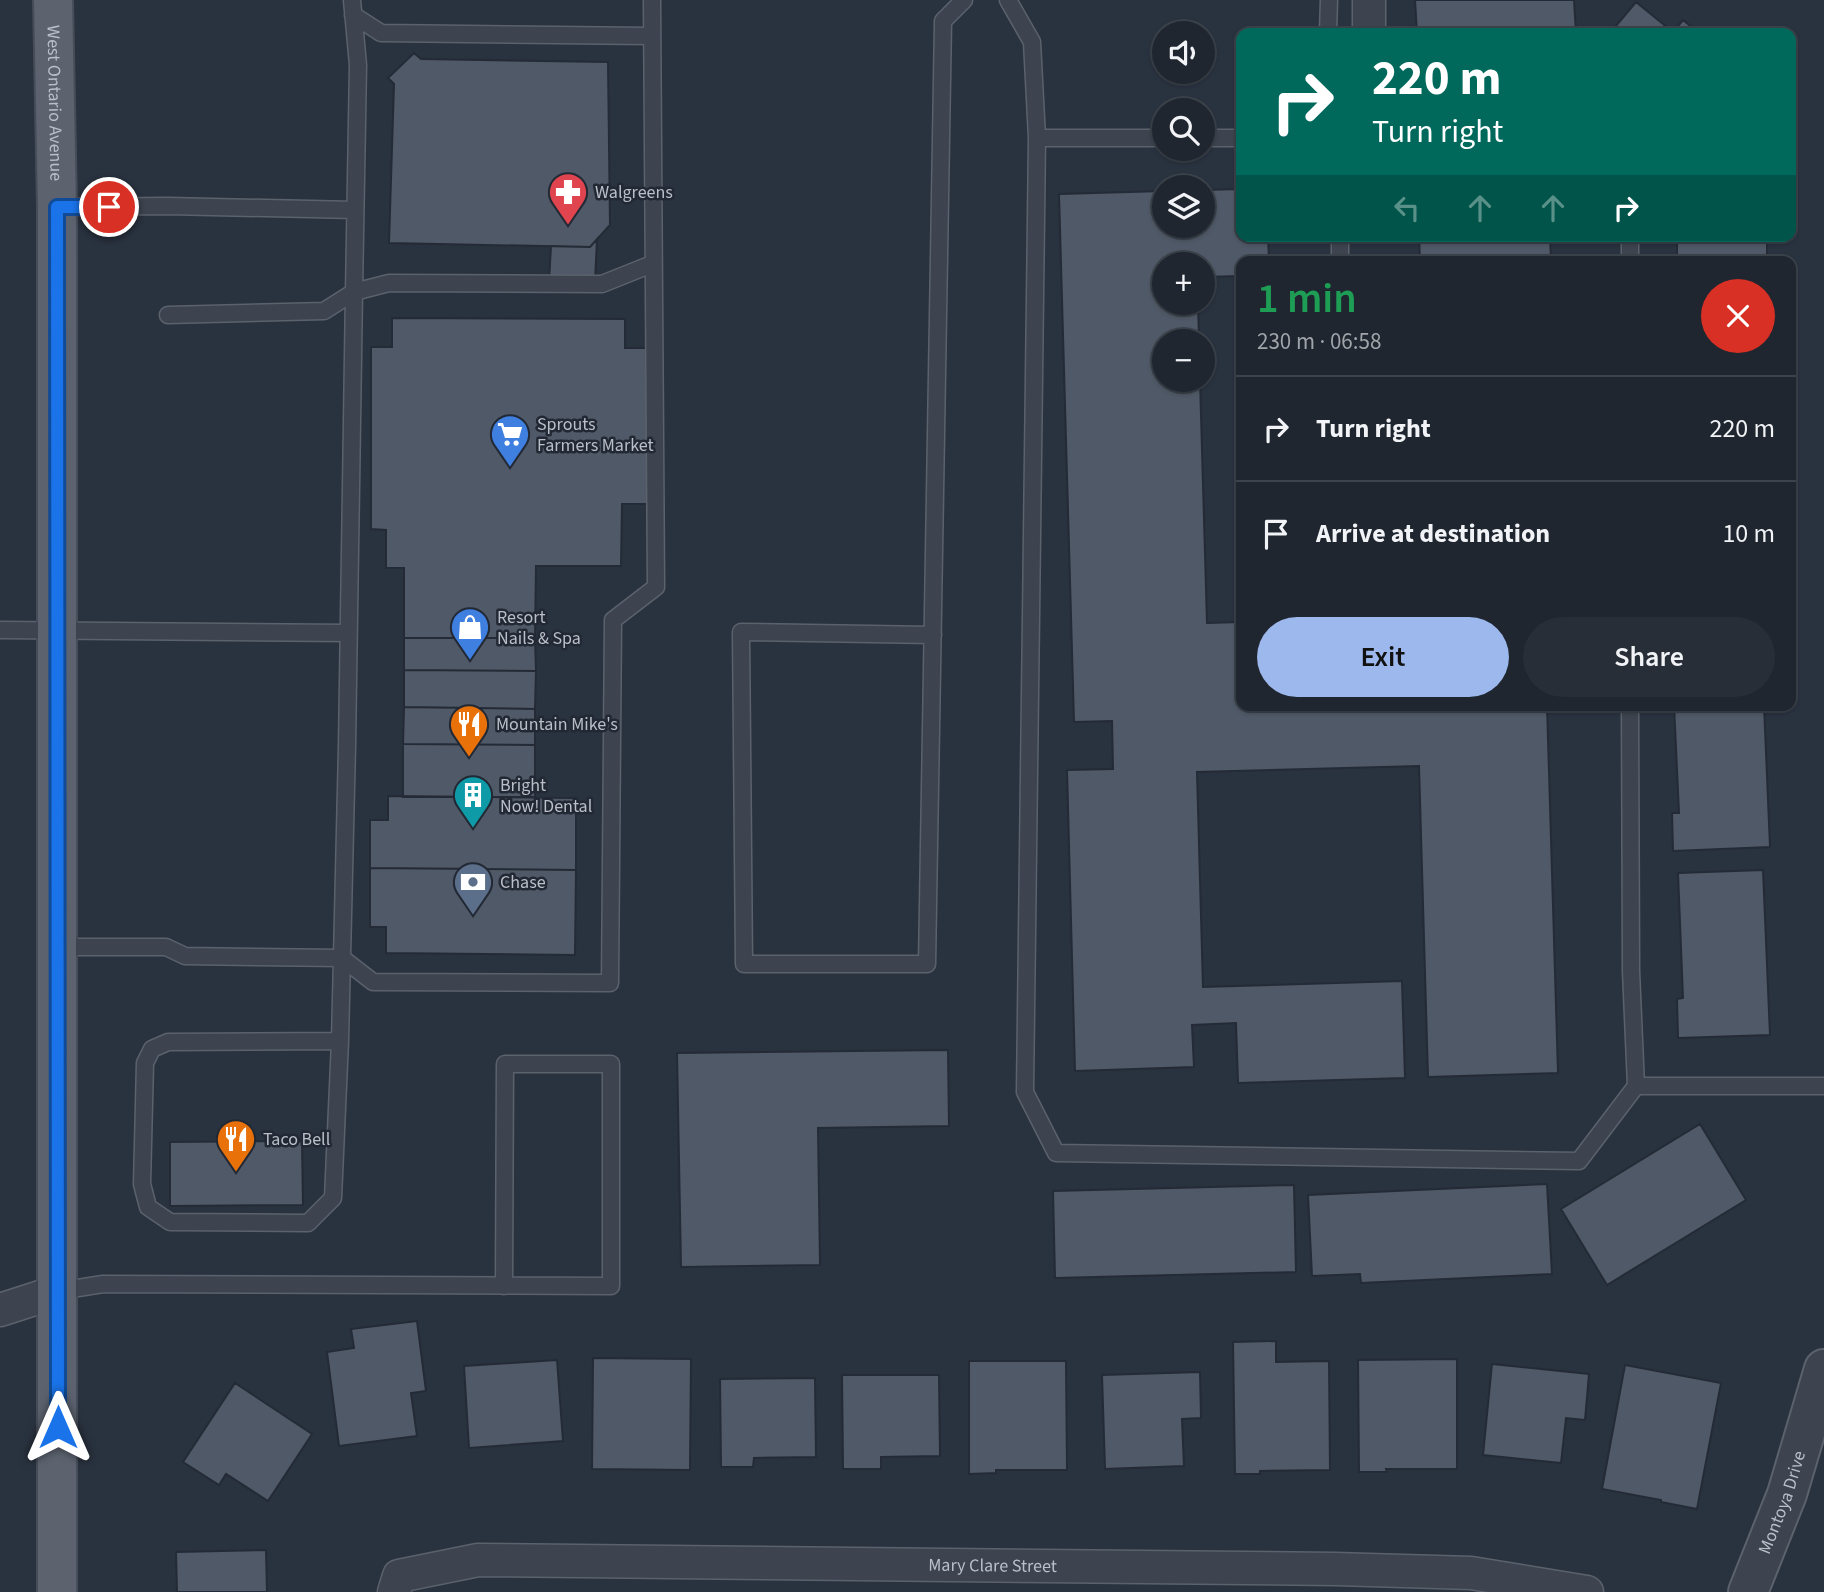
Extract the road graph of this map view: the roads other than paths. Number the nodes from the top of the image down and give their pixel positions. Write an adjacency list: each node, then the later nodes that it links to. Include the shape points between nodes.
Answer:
1 (53, 0): 15 (main road, West Ontario Avenue)
2 (652, 0): 10 (lane)
3 (964, 0): 23 (lane, via 943,21)
4 (1008, 0): 11 (lane, via 1031,42)
5 (1329, 0): 8 (lane)
6 (1369, 0): 9 (street)
7 (353, 8): 10 (lane, via 381,33); 16 (lane, via 358,65)
8 (1328, 28)
9 (1369, 28)
10 (651, 36): 17 (lane)
11 (1037, 138): 12 (lane); 28 (lane, via 1025,1092 1056,1153 1578,1161)
12 (1152, 138)
13 (1215, 138): 14 (lane)
14 (1236, 138)
15 (57, 207): 16 (lane); 20 (main road, West Ontario Avenue)
16 (355, 210): 18 (lane)
17 (652, 264): 18 (lane, via 602,284 389,283); 26 (lane, via 656,587 613,620 610,983 373,982)
18 (354, 292): 19 (lane, via 324,311); 22 (lane)
19 (168, 315)
20 (56, 629): 21 (lane); 22 (lane); 25 (main road, West Ontario Avenue)
21 (0, 630)
22 (348, 634): 26 (lane)
23 (933, 635): 23 (lane, via 741,632 744,964 927,964)
24 (1630, 711): 28 (lane)
25 (59, 947): 26 (lane, via 166,947 185,956); 31 (main road, West Ontario Avenue)
26 (342, 958): 27 (lane)
27 (340, 1041): 27 (lane, via 168,1041 152,1049 145,1063 142,1184 148,1207 170,1222 308,1223 333,1198)
28 (1636, 1086): 29 (lane)
29 (1824, 1086)
30 (505, 1286): 30 (lane, via 611,1286 611,1064 505,1064); 31 (lane, via 103,1284)
31 (59, 1292): 32 (street); 36 (main road, West Ontario Avenue)
32 (0, 1310)
33 (1824, 1369): 38 (street, Montoya Drive, via 1787,1494)
34 (1335, 1580): 35 (street, Mary Clare Street, via 478,1560); 37 (street, Mary Clare Street, via 1471,1573)
35 (396, 1584)
36 (57, 1592)
37 (1587, 1592)
38 (1748, 1592)

